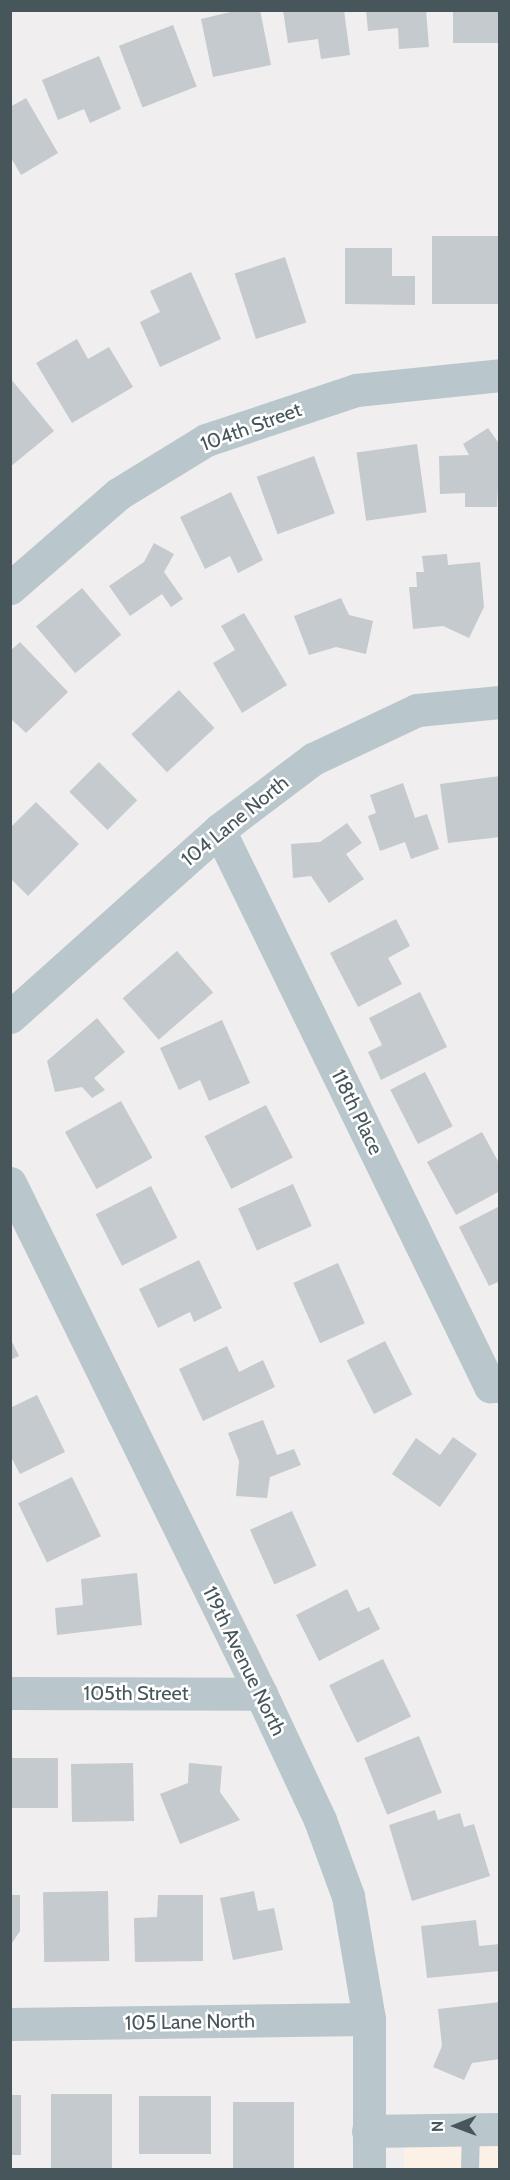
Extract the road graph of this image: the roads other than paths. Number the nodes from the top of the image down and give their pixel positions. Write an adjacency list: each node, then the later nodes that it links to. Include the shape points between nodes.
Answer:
1 (500, 375): 2 (street, 104th Street, via 356,390 206,440 118,494)
2 (10, 588)
3 (500, 702): 4 (street, 104 Lane North, via 417,710 313,759)
4 (219, 830): 5 (street, 104 Lane North); 7 (street, 118th Place, via 490,1386)
5 (10, 1017)
6 (10, 1183): 9 (street, 119th Avenue North)
7 (500, 1386)
8 (10, 1693): 9 (street, 105th Street)
9 (261, 1694): 10 (street, 119th Avenue North, via 320,1820 348,1896)
10 (369, 2019): 11 (street, 105 Lane North); 13 (street, 119th Avenue North)
11 (10, 2024)
12 (485, 2129): 13 (street); 15 (lane)
13 (368, 2131): 14 (street, 119th Avenue North)
14 (369, 2169)
15 (470, 2169)

